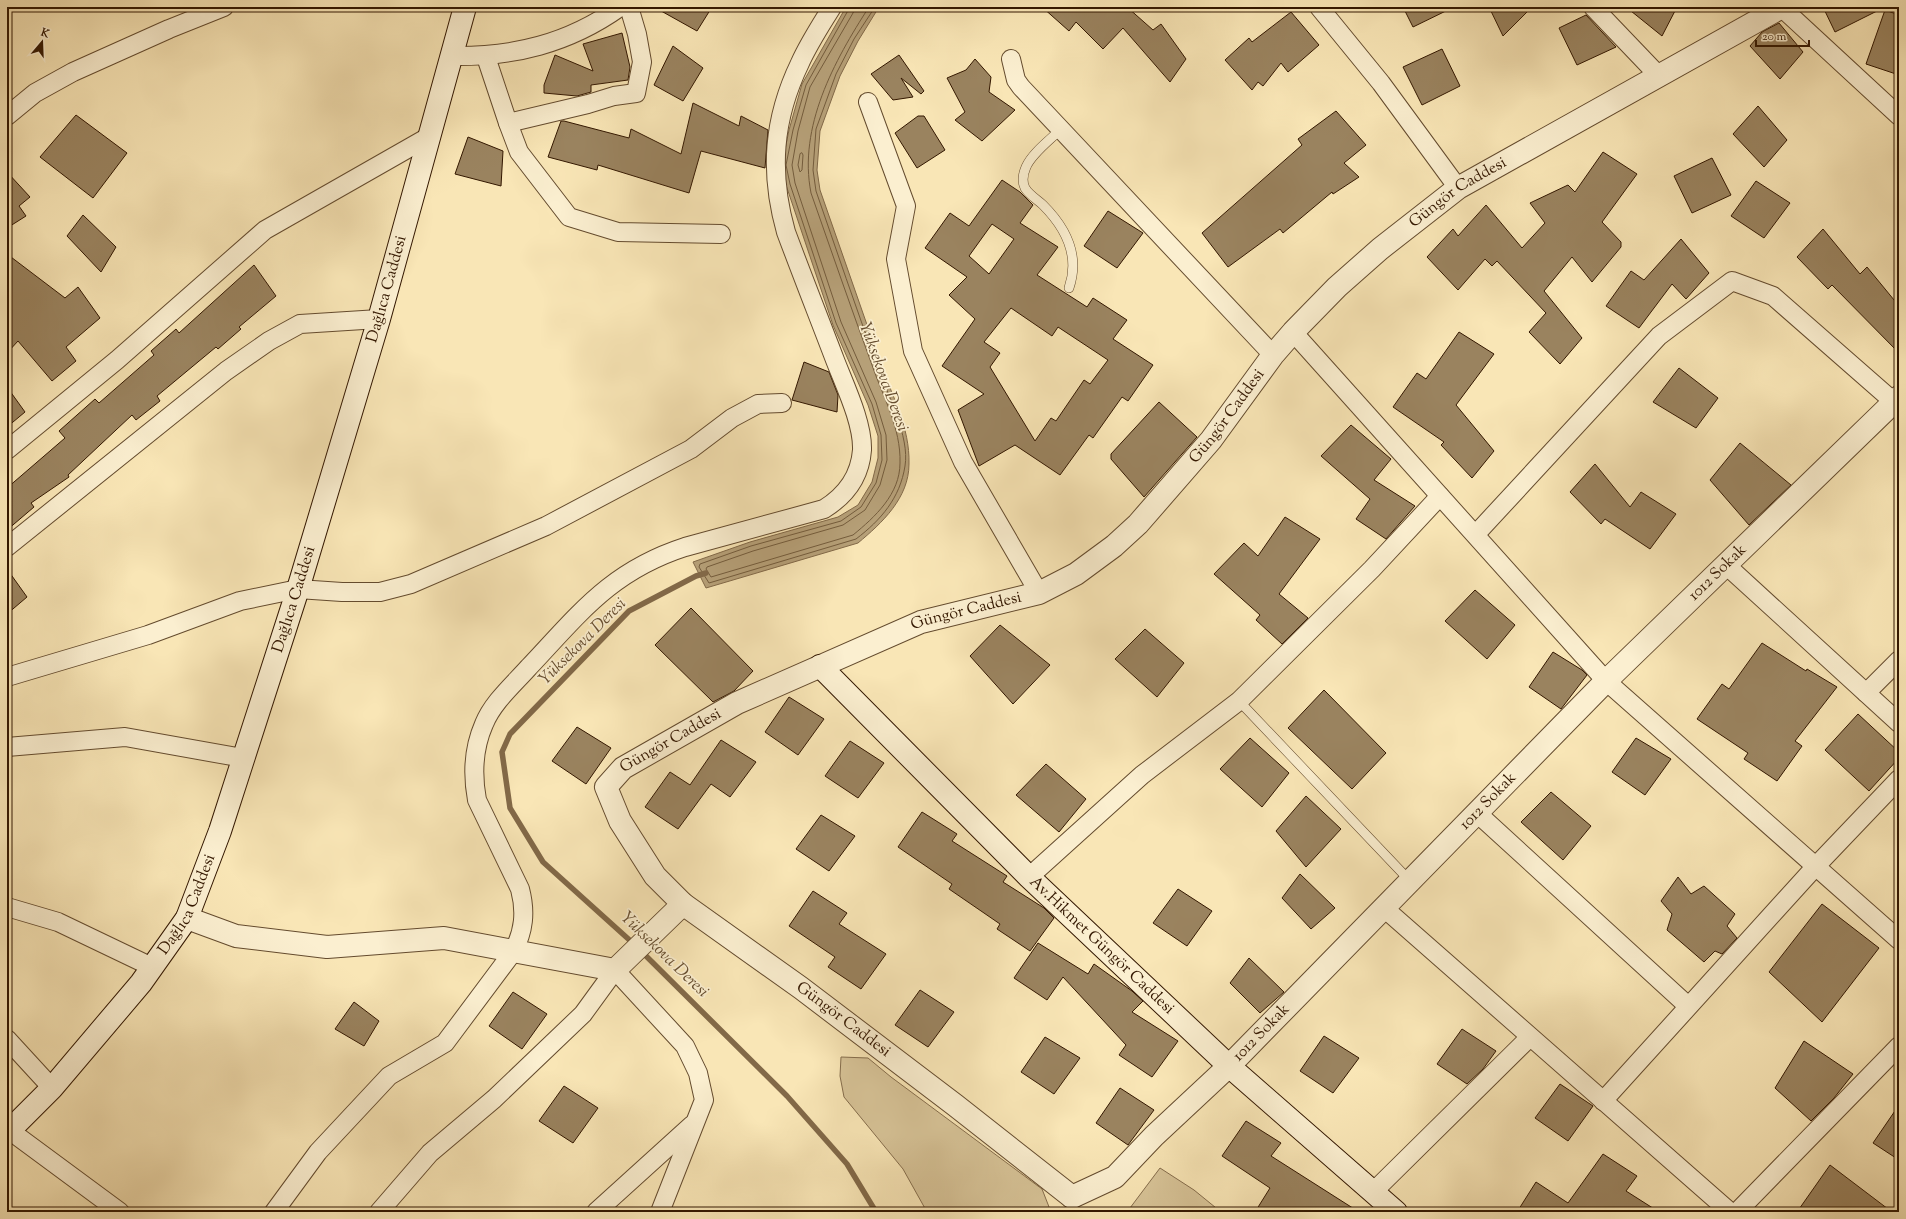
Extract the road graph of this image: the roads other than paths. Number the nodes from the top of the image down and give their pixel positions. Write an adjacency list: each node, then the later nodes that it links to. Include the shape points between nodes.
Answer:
1 (224, 7): 14 (street, via 73,72 35,93)
2 (464, 7): 9 (street, Dağlıca Caddesi)
3 (620, 7): 10 (street, via 586,28 558,40)
4 (629, 7): 16 (street, via 642,62 636,93 614,96)
5 (832, 7): 53 (street, via 800,62 791,84 779,128 774,172 786,232 849,397 861,437 861,456 856,475 843,495 824,509 666,553 629,572 586,606 493,707 478,738 473,770 474,785 477,800 516,879 523,900 522,932)
6 (1319, 7): 19 (street, via 1381,83)
7 (1593, 7): 12 (street)
8 (1782, 7): 12 (street, Güngör Caddesi); 15 (street)
9 (451, 56): 10 (street); 18 (street, Dağlıca Caddesi)
10 (486, 57): 16 (street)
11 (1011, 59): 17 (street, via 1019,83)
12 (1659, 76): 19 (street, Güngör Caddesi)
13 (868, 102): 33 (street, via 906,206 896,259 914,351 963,462)
14 (7, 116)
15 (1899, 116)
16 (508, 123): 20 (street, via 519,152 569,217 618,232)
17 (1061, 129): 21 (lane, via 1029,162 1025,169 1024,183 1026,189 1054,217 1068,241 1074,261); 24 (street)
18 (430, 136): 22 (street, Dağlıca Caddesi); 27 (street, via 265,230 117,360)
19 (1458, 188): 23 (street, Güngör Caddesi, via 1337,287)
20 (722, 234)
21 (1069, 288)
22 (379, 319): 30 (street, via 300,324 269,341 226,371); 32 (street, Dağlıca Caddesi)
23 (1293, 332): 24 (street, Güngör Caddesi); 28 (street)
24 (1273, 355): 33 (street, Güngör Caddesi, via 1211,440 1138,524 1114,546 1076,574)
25 (1897, 400): 29 (street, via 1772,296 1732,281 1659,336); 31 (street, 1012 Sokak)
26 (782, 403): 32 (street, via 758,404 732,418 691,449 546,526 411,584 380,592)
27 (7, 450)
28 (1440, 496): 29 (street); 39 (street, via 1372,569)
29 (1476, 534): 37 (street)
30 (7, 547)
31 (1726, 565): 37 (street, 1012 Sokak); 38 (street)
32 (298, 589): 36 (street, via 240,601 148,635); 42 (street, Dağlıca Caddesi)
33 (1039, 593): 35 (street, Güngör Caddesi, via 921,622)
34 (1899, 660): 38 (street)
35 (820, 666): 46 (street, Av.Hikmet Güngör Caddesi); 48 (street, Güngör Caddesi, via 736,703 623,768 606,787 620,821 655,876)
36 (7, 677)
37 (1606, 681): 44 (street, 1012 Sokak); 45 (street)
38 (1866, 693): 40 (street)
39 (1239, 701): 46 (street, via 1142,775); 47 (lane)
40 (1899, 723)
41 (7, 747): 42 (street, via 125,737)
42 (243, 758): 51 (street, Dağlıca Caddesi, via 220,831)
43 (1899, 779): 45 (street)
44 (1477, 812): 47 (street, 1012 Sokak); 56 (street)
45 (1816, 866): 52 (street); 56 (street)
46 (1029, 877): 60 (street, Av.Hikmet Güngör Caddesi)
47 (1410, 881): 50 (street, 1012 Sokak)
48 (682, 904): 55 (street); 66 (street, Güngör Caddesi, via 800,988 955,1105)
49 (7, 908): 54 (street, via 58,922)
50 (1384, 908): 57 (street); 60 (street, 1012 Sokak)
51 (187, 918): 53 (street, via 236,936 327,947 444,938); 54 (street, Dağlıca Caddesi)
52 (1899, 940)
53 (513, 952): 55 (street); 69 (street, via 445,1044 389,1076 318,1152)
54 (152, 967): 61 (street, Dağlıca Caddesi)
55 (615, 970): 63 (street, via 685,1046 698,1072 704,1100); 70 (street, via 583,1014 494,1099 430,1153)
56 (1688, 1006): 62 (street)
57 (1530, 1037): 62 (street); 65 (street)
58 (7, 1039): 61 (street)
59 (1899, 1046): 67 (street)
60 (1229, 1066): 65 (street, Av.Hikmet Güngör Caddesi); 66 (street, 1012 Sokak, via 1154,1136 1115,1177)
61 (52, 1088): 64 (street, Dağlıca Caddesi)
62 (1603, 1101): 74 (street)
63 (695, 1122): 71 (street); 72 (street)
64 (8, 1132): 68 (street)
65 (1373, 1192): 73 (street, Av.Hikmet Güngör Caddesi)
66 (1070, 1205)
67 (1746, 1209)
68 (120, 1212)
69 (274, 1212)
70 (380, 1212)
71 (596, 1212)
72 (660, 1212)
73 (1396, 1212)
74 (1730, 1212)

